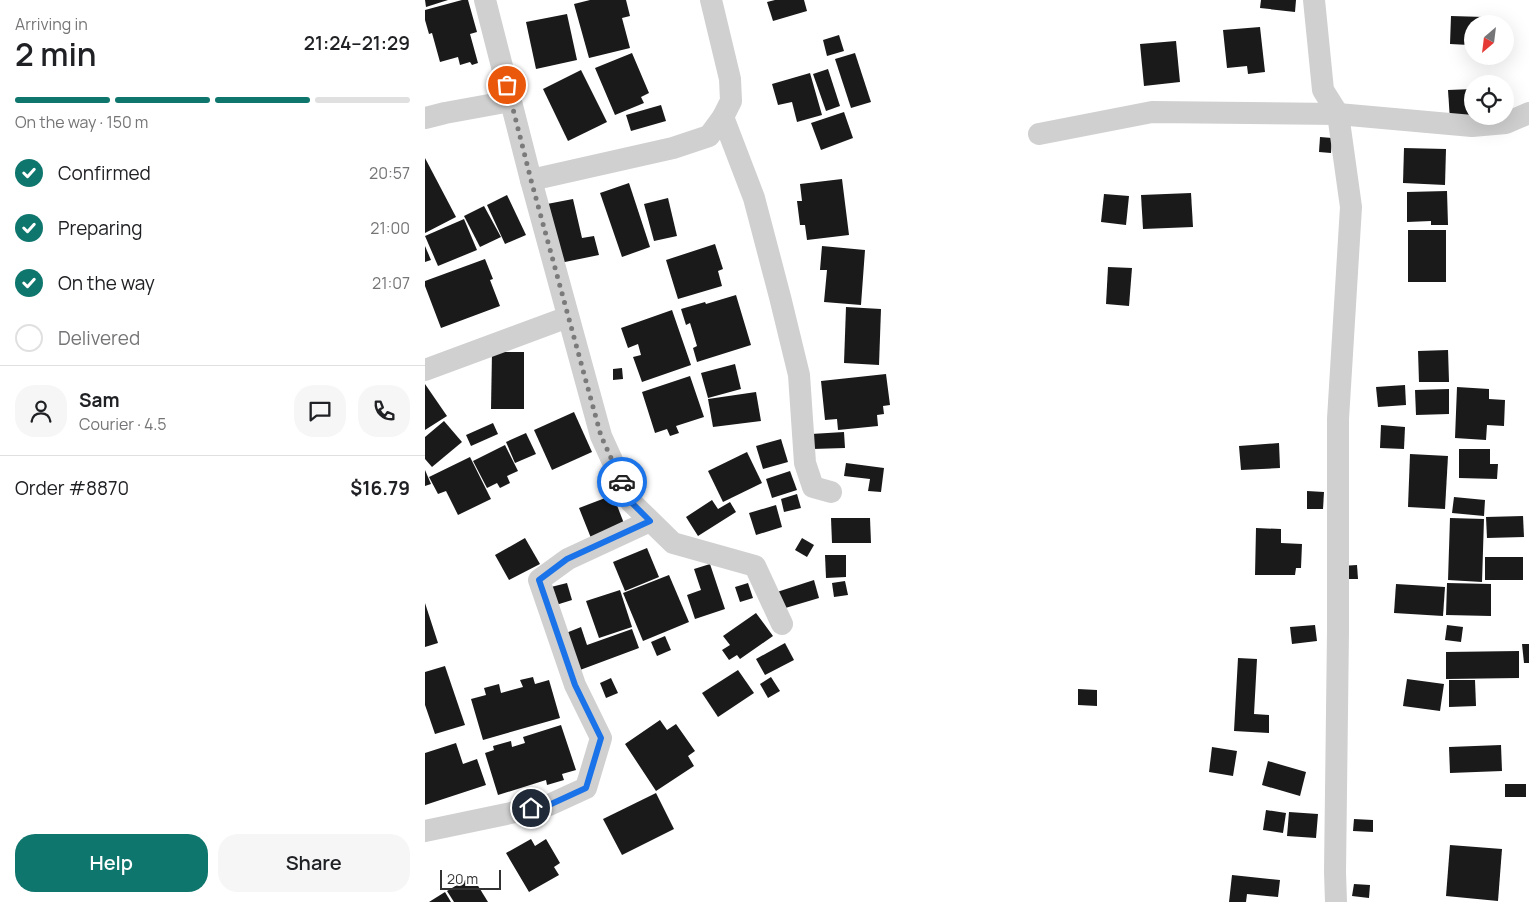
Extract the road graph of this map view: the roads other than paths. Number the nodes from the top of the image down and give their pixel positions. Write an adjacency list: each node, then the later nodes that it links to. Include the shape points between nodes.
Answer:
1 (485, 0): 4 (street)
2 (711, 0): 7 (street, via 730,79 731,102)
3 (1314, 0): 6 (street, via 1323,90)
4 (511, 101): 8 (street); 10 (street)
5 (1529, 113): 6 (street, via 1506,123 1472,126)
6 (1338, 114): 9 (street, via 1153,112); 17 (street, via 1351,207 1338,419)
7 (723, 117): 10 (street, via 709,136 673,148); 13 (street, via 754,198 799,375 805,463 813,487)
8 (425, 118)
9 (1039, 134)
10 (531, 180): 11 (street)
11 (569, 317): 12 (street); 14 (street, via 601,436 631,502)
12 (425, 370)
13 (831, 492)
14 (650, 521): 15 (street, via 673,543 755,566); 16 (street, via 567,559 539,580 575,685 601,738 586,788 549,805)
15 (782, 624)
16 (425, 831)
17 (1336, 902)

